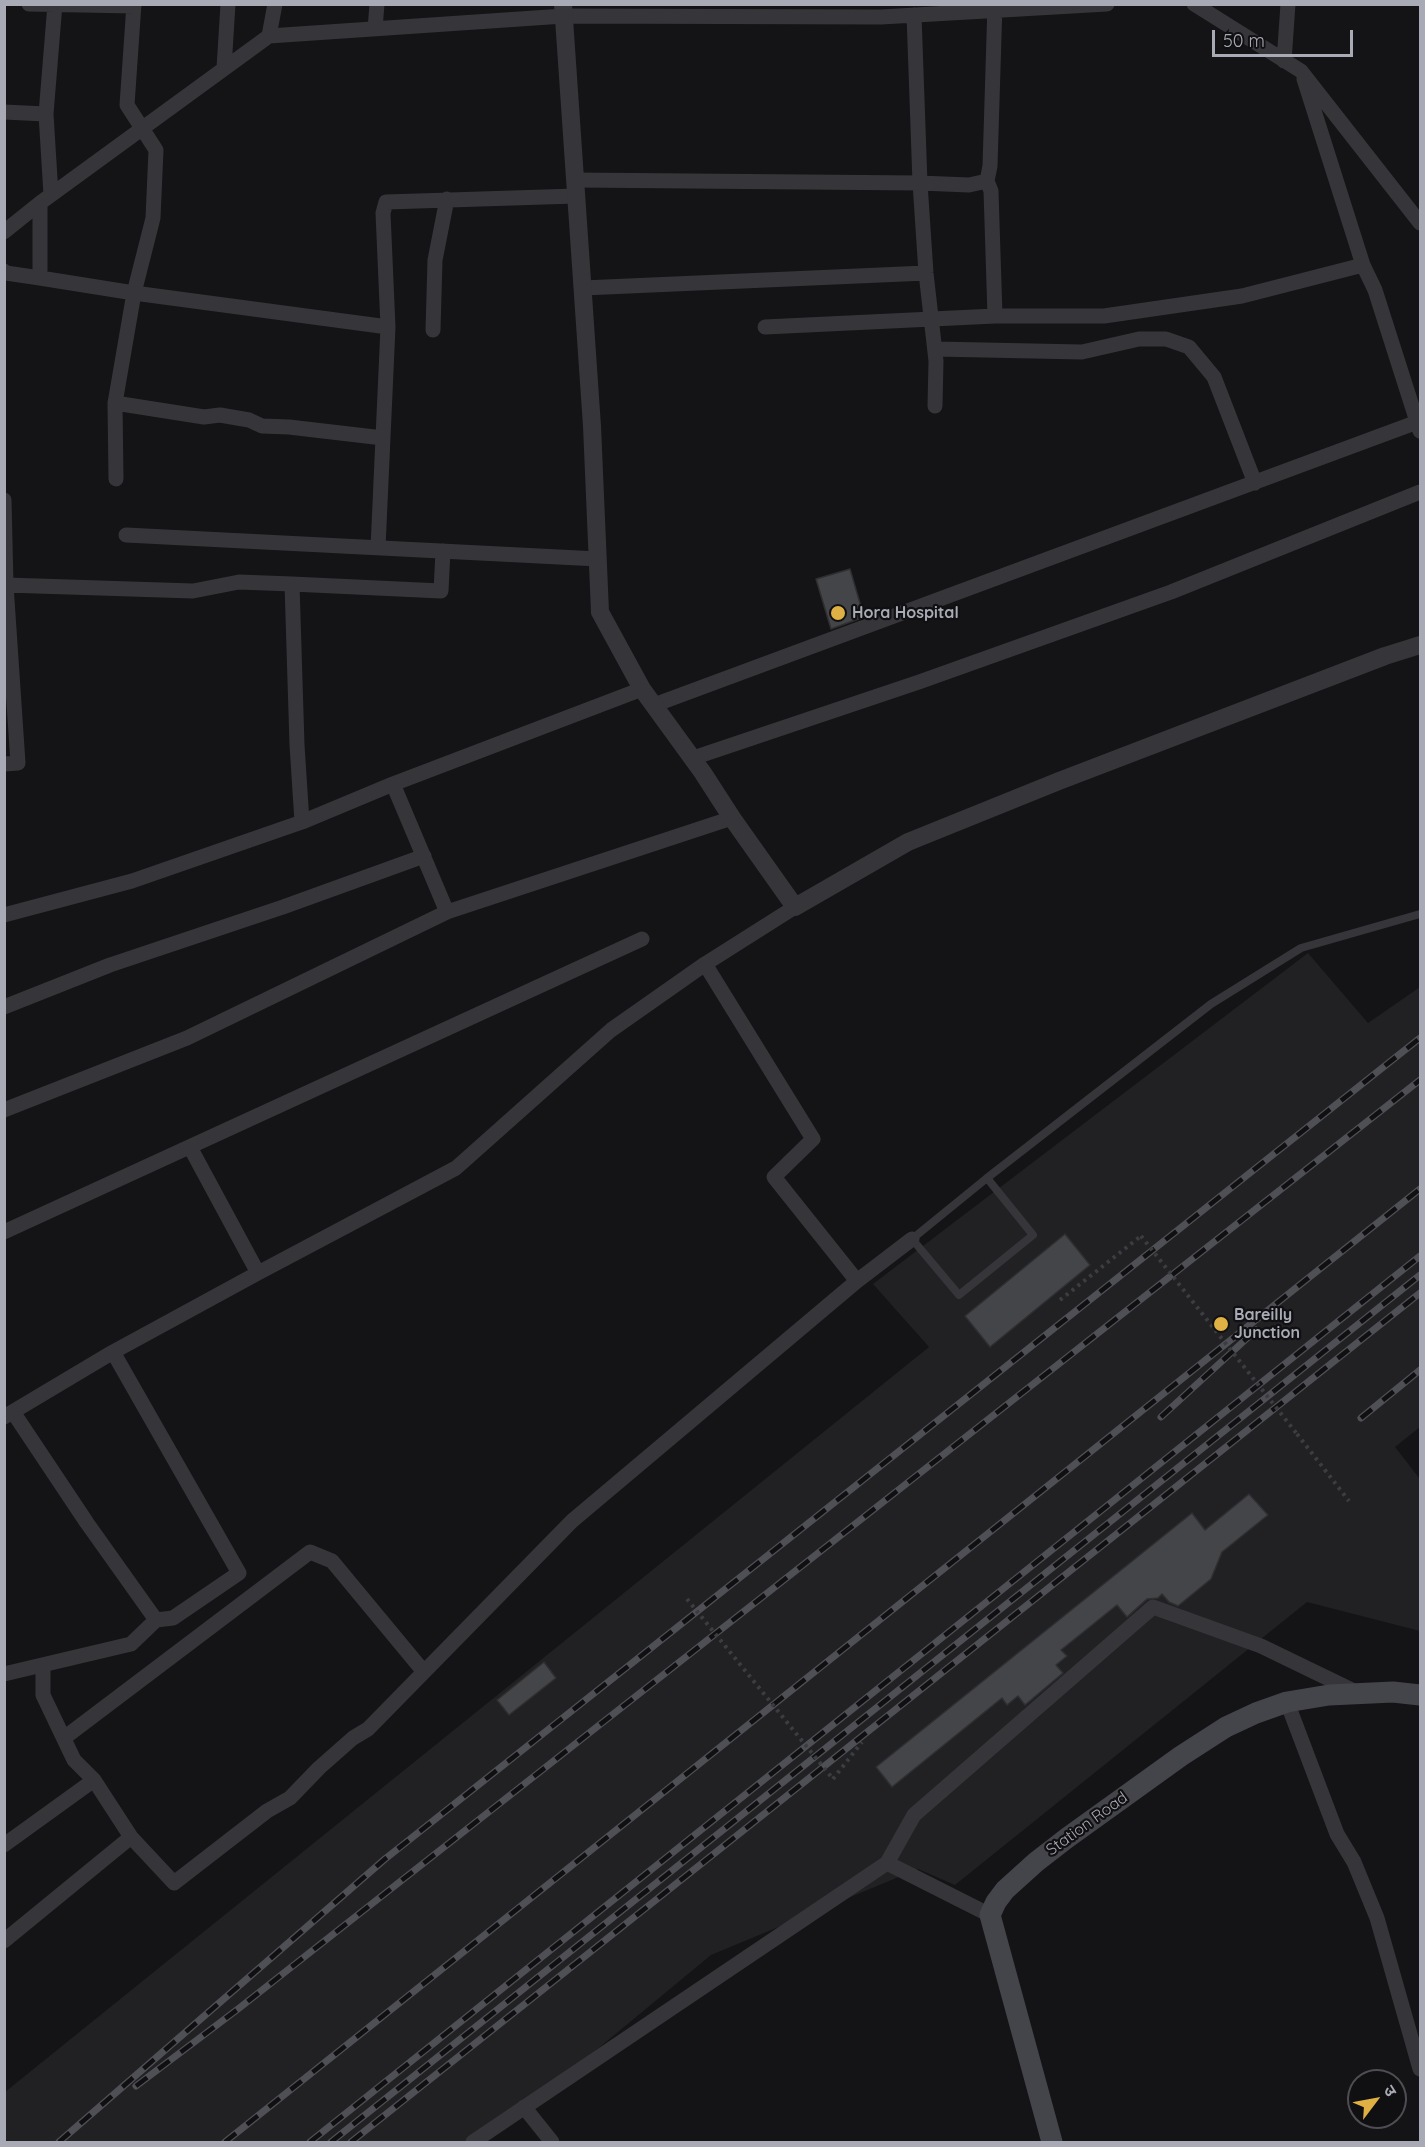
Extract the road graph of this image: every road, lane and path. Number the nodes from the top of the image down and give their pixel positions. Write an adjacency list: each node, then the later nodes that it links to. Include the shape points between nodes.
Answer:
1 (29, 4): 8 (street)
2 (228, 4): 16 (street)
3 (275, 4): 14 (street)
4 (377, 4): 13 (street)
5 (1107, 4): 10 (street)
6 (1194, 4): 15 (street)
7 (1288, 4): 15 (street)
8 (55, 5): 9 (street); 19 (street)
9 (134, 5): 20 (street, via 127,105)
10 (994, 8): 12 (street); 21 (street)
11 (563, 10): 12 (street); 13 (street); 23 (street)
12 (914, 15): 22 (street)
13 (375, 29): 14 (street)
14 (269, 36): 16 (street)
15 (1284, 61): 17 (street)
16 (224, 68): 20 (street)
17 (1301, 71): 26 (street); 28 (street)
18 (4, 112): 19 (street)
19 (46, 114): 24 (street)
20 (142, 128): 24 (street); 33 (street, via 156,150 153,218)
21 (987, 181): 22 (street, via 969,185); 34 (street, via 991,191)
22 (920, 183): 23 (street); 30 (street)
23 (576, 188): 25 (street); 32 (street)
24 (46, 199): 27 (street); 31 (street)
25 (447, 199): 36 (street, via 386,202 382,213); 38 (street, via 435,260)
26 (1420, 223)
27 (4, 232)
28 (1363, 265): 34 (street, via 1242,296 1127,313); 42 (street)
29 (4, 271): 31 (street)
30 (926, 273): 32 (street); 35 (street)
31 (40, 278): 33 (street)
32 (583, 288): 51 (street)
33 (134, 293): 36 (street); 40 (street)
34 (995, 316): 35 (street)
35 (931, 319): 37 (street); 39 (street)
36 (388, 327): 43 (street)
37 (765, 327)
38 (433, 330)
39 (935, 350): 41 (street); 45 (street, via 1082,352 1139,339 1166,339 1189,347 1215,377)
40 (115, 403): 43 (street, via 204,417 220,415 262,426); 44 (street)
41 (935, 406)
42 (1420, 425): 45 (street)
43 (383, 438): 49 (street)
44 (116, 479)
45 (1255, 483): 56 (street)
46 (1420, 492): 57 (street, via 1171,592)
47 (4, 500): 53 (street)
48 (126, 535): 49 (street)
49 (378, 548): 50 (street)
50 (443, 551): 51 (street); 52 (street, via 441,591)
51 (598, 559): 55 (street, via 600,612)
52 (292, 584): 53 (street, via 239,582 193,591); 61 (street)
53 (5, 585): 58 (street, via 18,763)
54 (1420, 645): 63 (street, via 908,842)
55 (642, 689): 56 (street); 59 (street)
56 (654, 705): 57 (street)
57 (693, 758): 60 (street)
58 (4, 764)
59 (393, 784): 61 (street); 62 (street)
60 (732, 818): 63 (street); 64 (street)
61 (302, 822): 66 (street, via 132,880)
62 (424, 856): 64 (street); 69 (street, via 110,965)
63 (795, 907): 68 (street)
64 (447, 912): 70 (street, via 187,1038)
65 (1420, 914): 72 (lane, via 1301,948 1211,1004)
66 (4, 915)
67 (642, 939): 71 (street)
68 (705, 964): 75 (street, via 610,1030 456,1168); 76 (street, via 813,1139 774,1177)
69 (4, 1007)
70 (4, 1110)
71 (190, 1147): 73 (street); 75 (street)
72 (987, 1178): 74 (lane); 74 (lane, via 1033,1235 959,1295)
73 (4, 1232)
74 (912, 1239): 76 (street)
75 (258, 1273): 78 (street)
76 (857, 1281): 86 (street, via 572,1521)
77 (1059, 1300): 80 (path, bridge, via 1141,1236)
78 (113, 1352): 79 (street); 81 (street)
79 (9, 1414): 84 (street)
80 (1349, 1501)
81 (239, 1573): 82 (street); 84 (street, via 173,1618)
82 (258, 1592): 86 (street, via 310,1552 332,1561); 91 (street)
83 (687, 1599): 92 (path, bridge, via 833,1779)
84 (156, 1620): 85 (street, via 131,1644)
85 (43, 1665): 87 (street); 91 (street, via 43,1695)
86 (424, 1672): 94 (street, via 368,1729 328,1760 290,1798 267,1811 174,1883)
87 (4, 1674)
88 (1358, 1693): 89 (main road, Station Road); 90 (main road, Station Road); 96 (street, via 1261,1646 1153,1607 914,1815)
89 (1420, 1695)
90 (1287, 1702): 97 (main road, Station Road, via 1219,1732 1121,1798 1018,1877 1000,1896); 99 (street, via 1337,1834 1354,1862 1377,1918)
91 (64, 1738): 93 (street, via 74,1760)
92 (862, 1742)
93 (94, 1780): 94 (street); 95 (street)
94 (131, 1837): 98 (street)
95 (4, 1845)
96 (886, 1863): 97 (street); 100 (street)
97 (990, 1915): 103 (main road)
98 (4, 1941)
99 (1420, 2069)
100 (524, 2108): 101 (street); 102 (street)
101 (472, 2142)
102 (552, 2142)
103 (1052, 2142)

